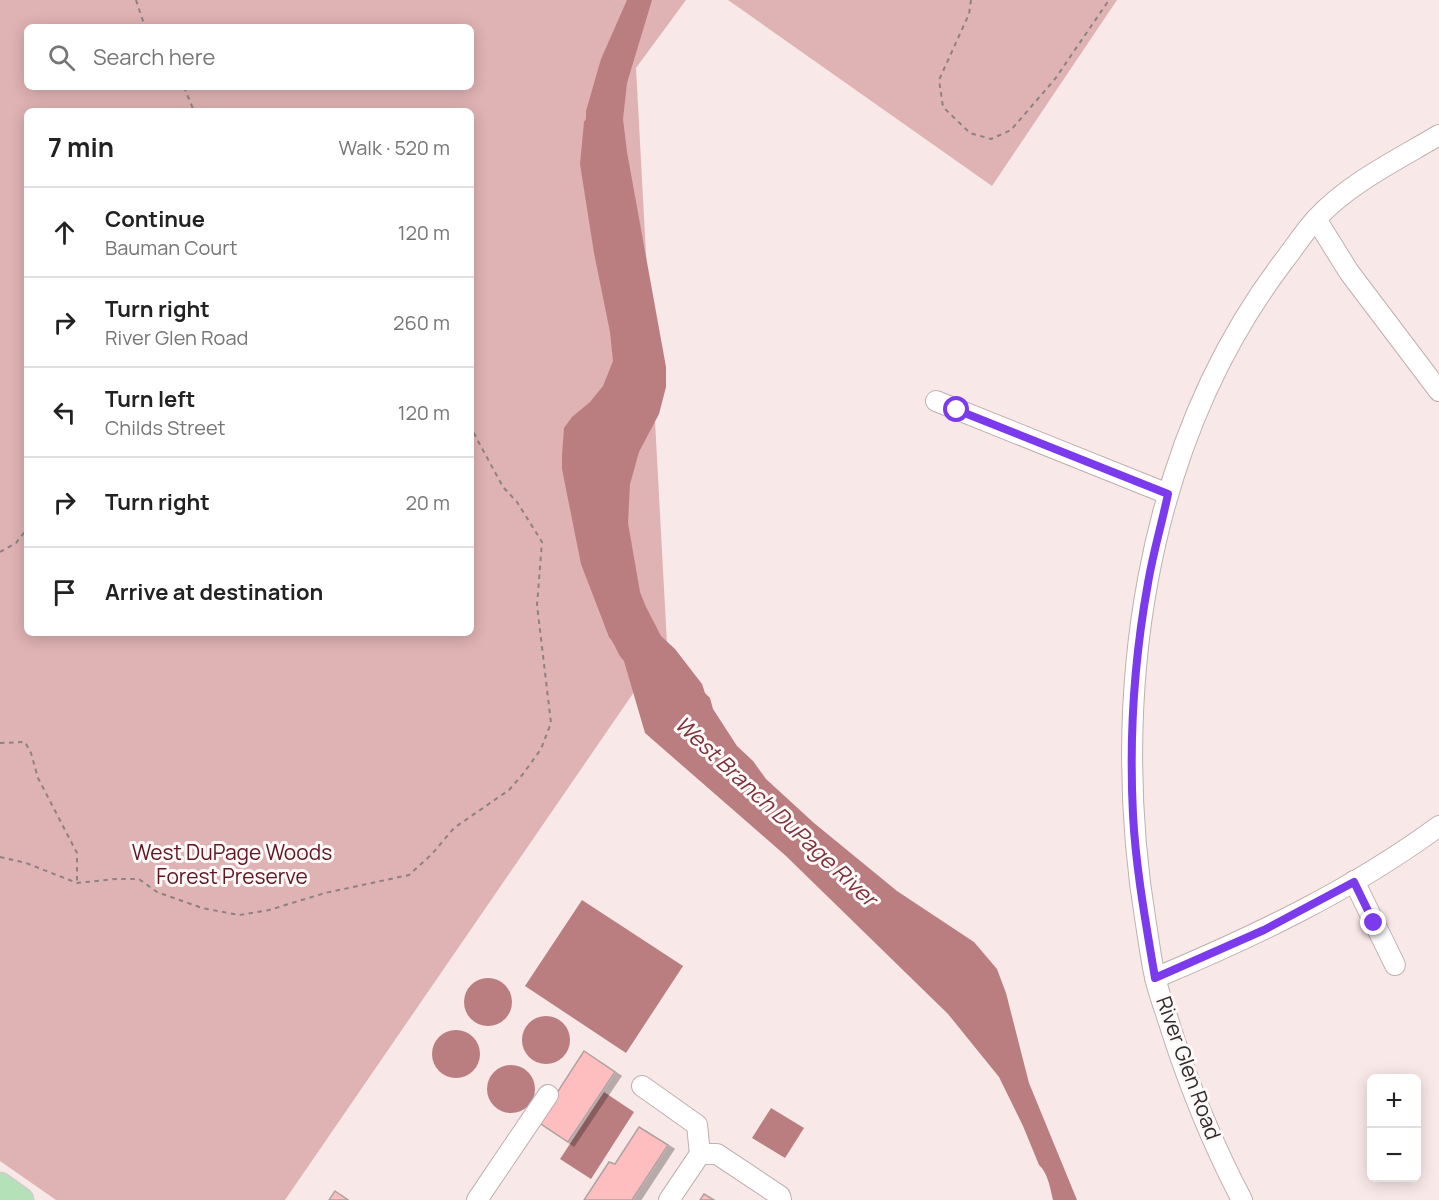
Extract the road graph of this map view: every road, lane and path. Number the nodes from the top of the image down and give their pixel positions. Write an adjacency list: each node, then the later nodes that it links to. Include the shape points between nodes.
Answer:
1 (136, 0): 4 (path)
2 (971, 0): 3 (path, via 969,14 939,80 943,107 970,134 991,139 1011,130 1055,79)
3 (1108, 0)
4 (144, 24)
5 (185, 90): 6 (path)
6 (193, 108)
7 (1439, 135): 8 (street, River Glen Road, via 1347,191)
8 (1316, 219): 9 (street, via 1349,272); 12 (street, River Glen Road, via 1267,283 1230,345 1203,399)
9 (1439, 391)
10 (936, 401): 12 (street)
11 (474, 434): 19 (path, via 503,487 542,542 537,605 551,723 541,749 524,774 509,790 454,828 409,875 269,910 239,915 202,908 157,892 139,879)
12 (1168, 494): 21 (street, River Glen Road, via 1141,627 1132,727 1137,863)
13 (24, 533): 14 (path)
14 (0, 552)
15 (0, 743): 19 (path, via 25,742 38,778 77,853)
16 (1439, 826): 18 (street)
17 (0, 857): 19 (path)
18 (1354, 882): 20 (street); 21 (street, via 1264,930)
19 (77, 883)
20 (1395, 965)
21 (1155, 978): 30 (street, River Glen Road, via 1195,1098)
22 (642, 1086): 24 (street, via 698,1125)
23 (549, 1095): 27 (street)
24 (700, 1154): 28 (street); 29 (street, via 717,1154)
25 (0, 1185): 26 (main road)
26 (21, 1200)
27 (477, 1200)
28 (669, 1200)
29 (781, 1200)
30 (1242, 1200)

